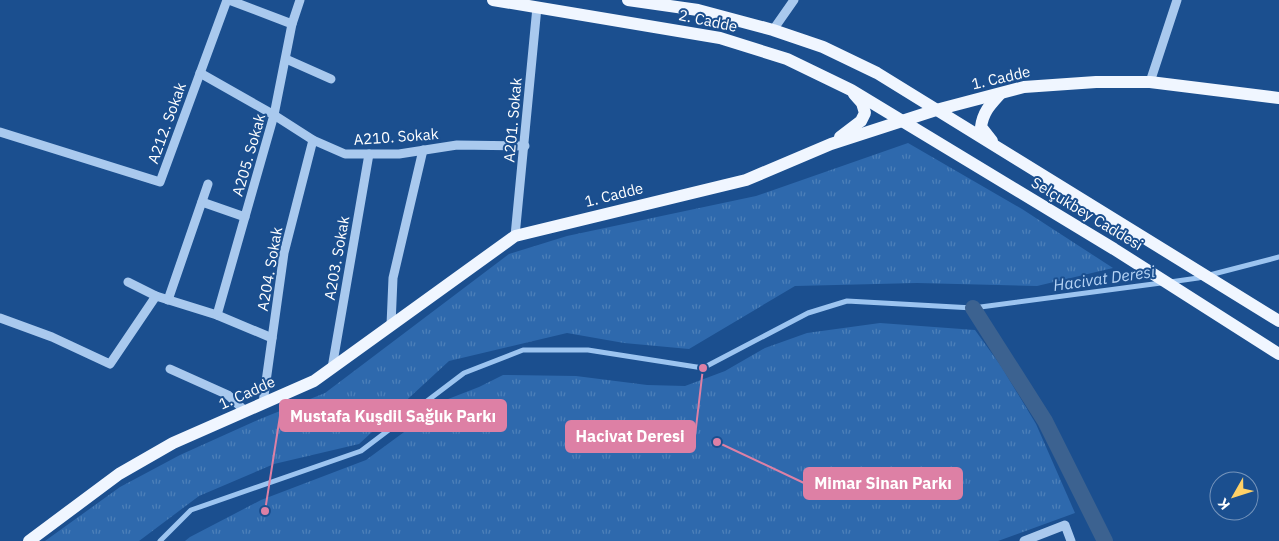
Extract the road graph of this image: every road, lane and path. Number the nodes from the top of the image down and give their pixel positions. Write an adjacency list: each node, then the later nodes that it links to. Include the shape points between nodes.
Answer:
1 (228, 0): 9 (street); 12 (street, A212. Sokak)
2 (300, 0): 9 (street, A205. Sokak)
3 (492, 0): 8 (main road, 2. Cadde)
4 (628, 0): 7 (main road, 2. Cadde)
5 (794, 0): 10 (street)
6 (1178, 0): 14 (street)
7 (678, 4): 10 (main road, 2. Cadde)
8 (537, 7): 15 (main road, 2. Cadde, via 720,38 787,59); 24 (street, A201. Sokak)
9 (292, 24): 11 (street, A205. Sokak)
10 (773, 30): 18 (main road, 2. Cadde, via 831,50 877,73)
11 (286, 59): 13 (street); 19 (street, A205. Sokak)
12 (200, 73): 19 (street, A210. Sokak); 21 (street, A212. Sokak, via 160,182)
13 (331, 79)
14 (1150, 82): 16 (main road, 1. Cadde, via 1024,87); 17 (main road, 1. Cadde)
15 (851, 90): 20 (main road, 2. Cadde); 23 (main road, via 862,103 865,114 861,121)
16 (1000, 94): 18 (main road, 1. Cadde); 27 (main road, via 987,108 981,127)
17 (1279, 98)
18 (936, 110): 20 (main road, 1. Cadde); 27 (main road, Selçukbey Caddesi)
19 (274, 115): 22 (street, A210. Sokak); 30 (street, A205. Sokak)
20 (902, 121): 23 (main road, 1. Cadde); 40 (main road, Selçukbey Caddesi, via 1114,249)
21 (0, 132)
22 (313, 140): 26 (street, A210. Sokak, via 345,154); 39 (street, A204. Sokak, via 284,253)
23 (831, 144): 31 (main road, 1. Cadde, via 746,180)
24 (525, 146): 25 (street, A210. Sokak, via 457,145); 31 (street, A201. Sokak)
25 (423, 150): 26 (street, A210. Sokak); 38 (street, via 393,278)
26 (369, 154): 41 (street, A203. Sokak)
27 (1006, 154): 37 (main road, Selçukbey Caddesi)
28 (208, 184): 29 (street)
29 (202, 202): 30 (street); 34 (street)
30 (245, 217): 35 (street, A205. Sokak)
31 (515, 236): 38 (main road, 1. Cadde)
32 (128, 282): 33 (street)
33 (156, 296): 34 (street); 36 (street, via 110,364 52,337)
34 (168, 300): 35 (street)
35 (217, 315): 39 (street)
36 (0, 318)
37 (1279, 321)
38 (391, 325): 41 (main road, 1. Cadde)
39 (272, 338): 43 (street, A204. Sokak)
40 (1279, 354)
41 (332, 368): 43 (main road, 1. Cadde, via 314,381)
42 (170, 369): 44 (street, via 228,395)
43 (263, 403): 44 (main road, 1. Cadde)
44 (245, 411): 45 (main road, 1. Cadde, via 173,443 120,474)
45 (29, 541)
46 (1024, 541): 47 (street, via 1065,524)
47 (1071, 541)

